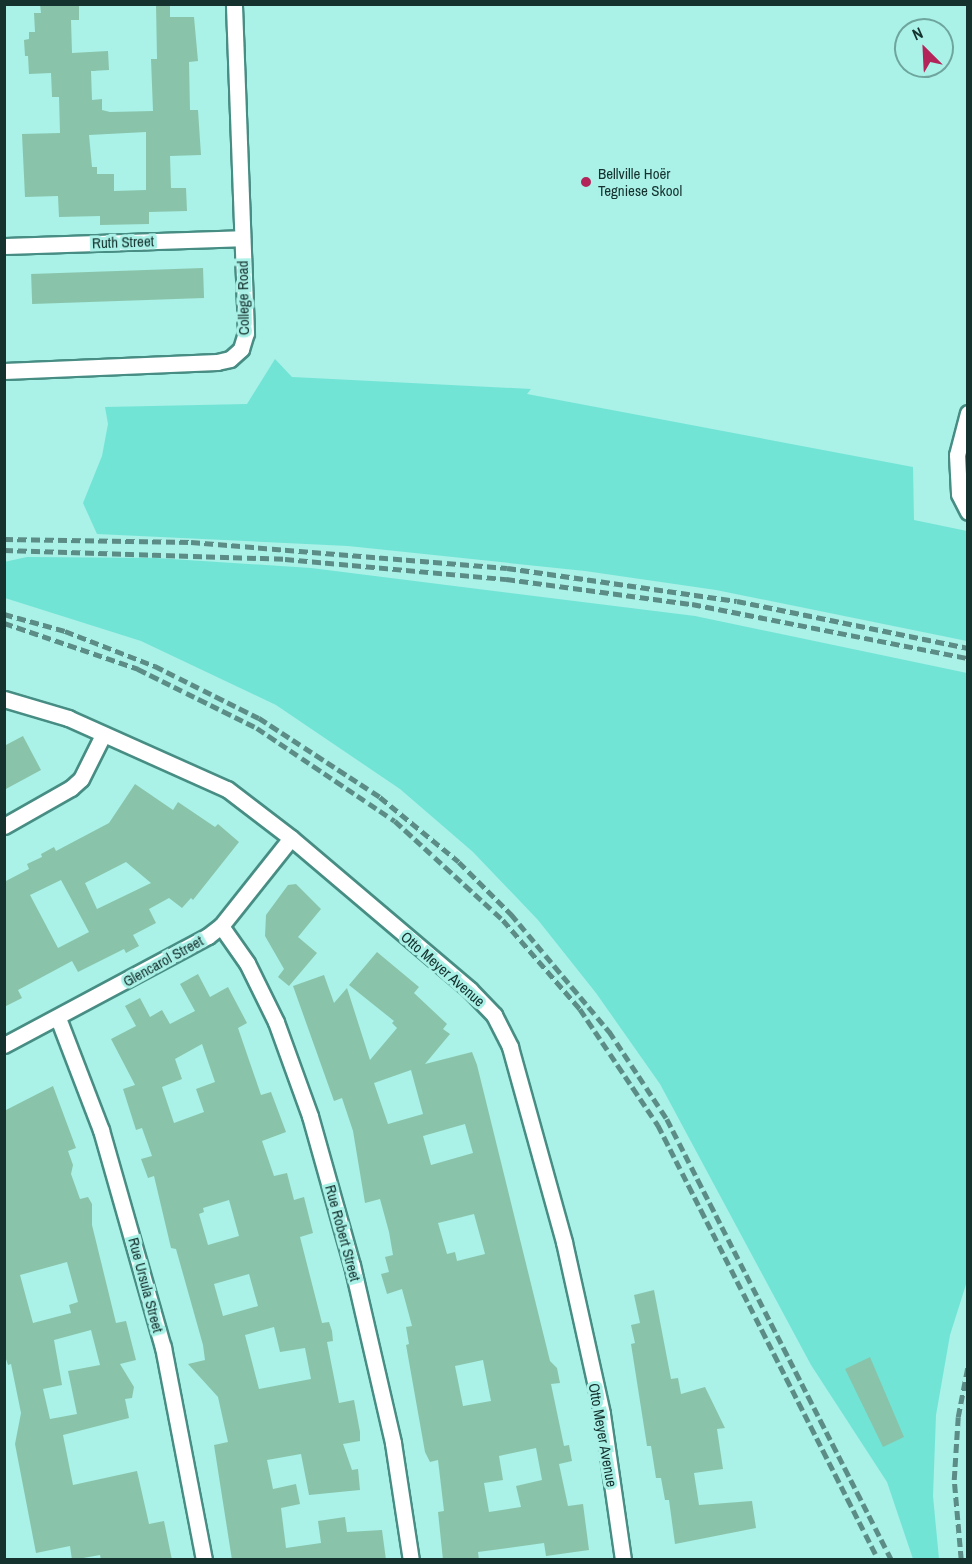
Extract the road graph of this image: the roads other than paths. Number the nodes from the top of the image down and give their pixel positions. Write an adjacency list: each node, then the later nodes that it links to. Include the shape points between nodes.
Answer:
1 (234, 4): 2 (street, College Road)
2 (241, 238): 3 (street, Ruth Street); 4 (street, College Road, via 246,333 241,349 230,359)
3 (4, 246)
4 (4, 371)
5 (968, 413): 6 (street)
6 (965, 436): 7 (street, via 957,477)
7 (968, 512)
8 (4, 699): 9 (street, Otto Meyer Avenue, via 34,705)
9 (102, 737): 10 (street, via 76,783 60,797); 11 (street, Otto Meyer Avenue, via 227,789)
10 (4, 826)
11 (291, 838): 12 (street, Glencarol Street); 17 (street, Otto Meyer Avenue, via 476,996 503,1030 564,1242 602,1414)
12 (221, 926): 13 (street, Glencarol Street, via 194,945); 16 (street, Rue Robert Street, via 247,963 276,1022 310,1116 355,1276 393,1443)
13 (58, 1018): 14 (street, Glencarol Street); 15 (street, Rue Ursula Street, via 101,1131 151,1304 185,1452)
14 (4, 1046)
15 (204, 1560)
16 (411, 1560)
17 (623, 1560)

